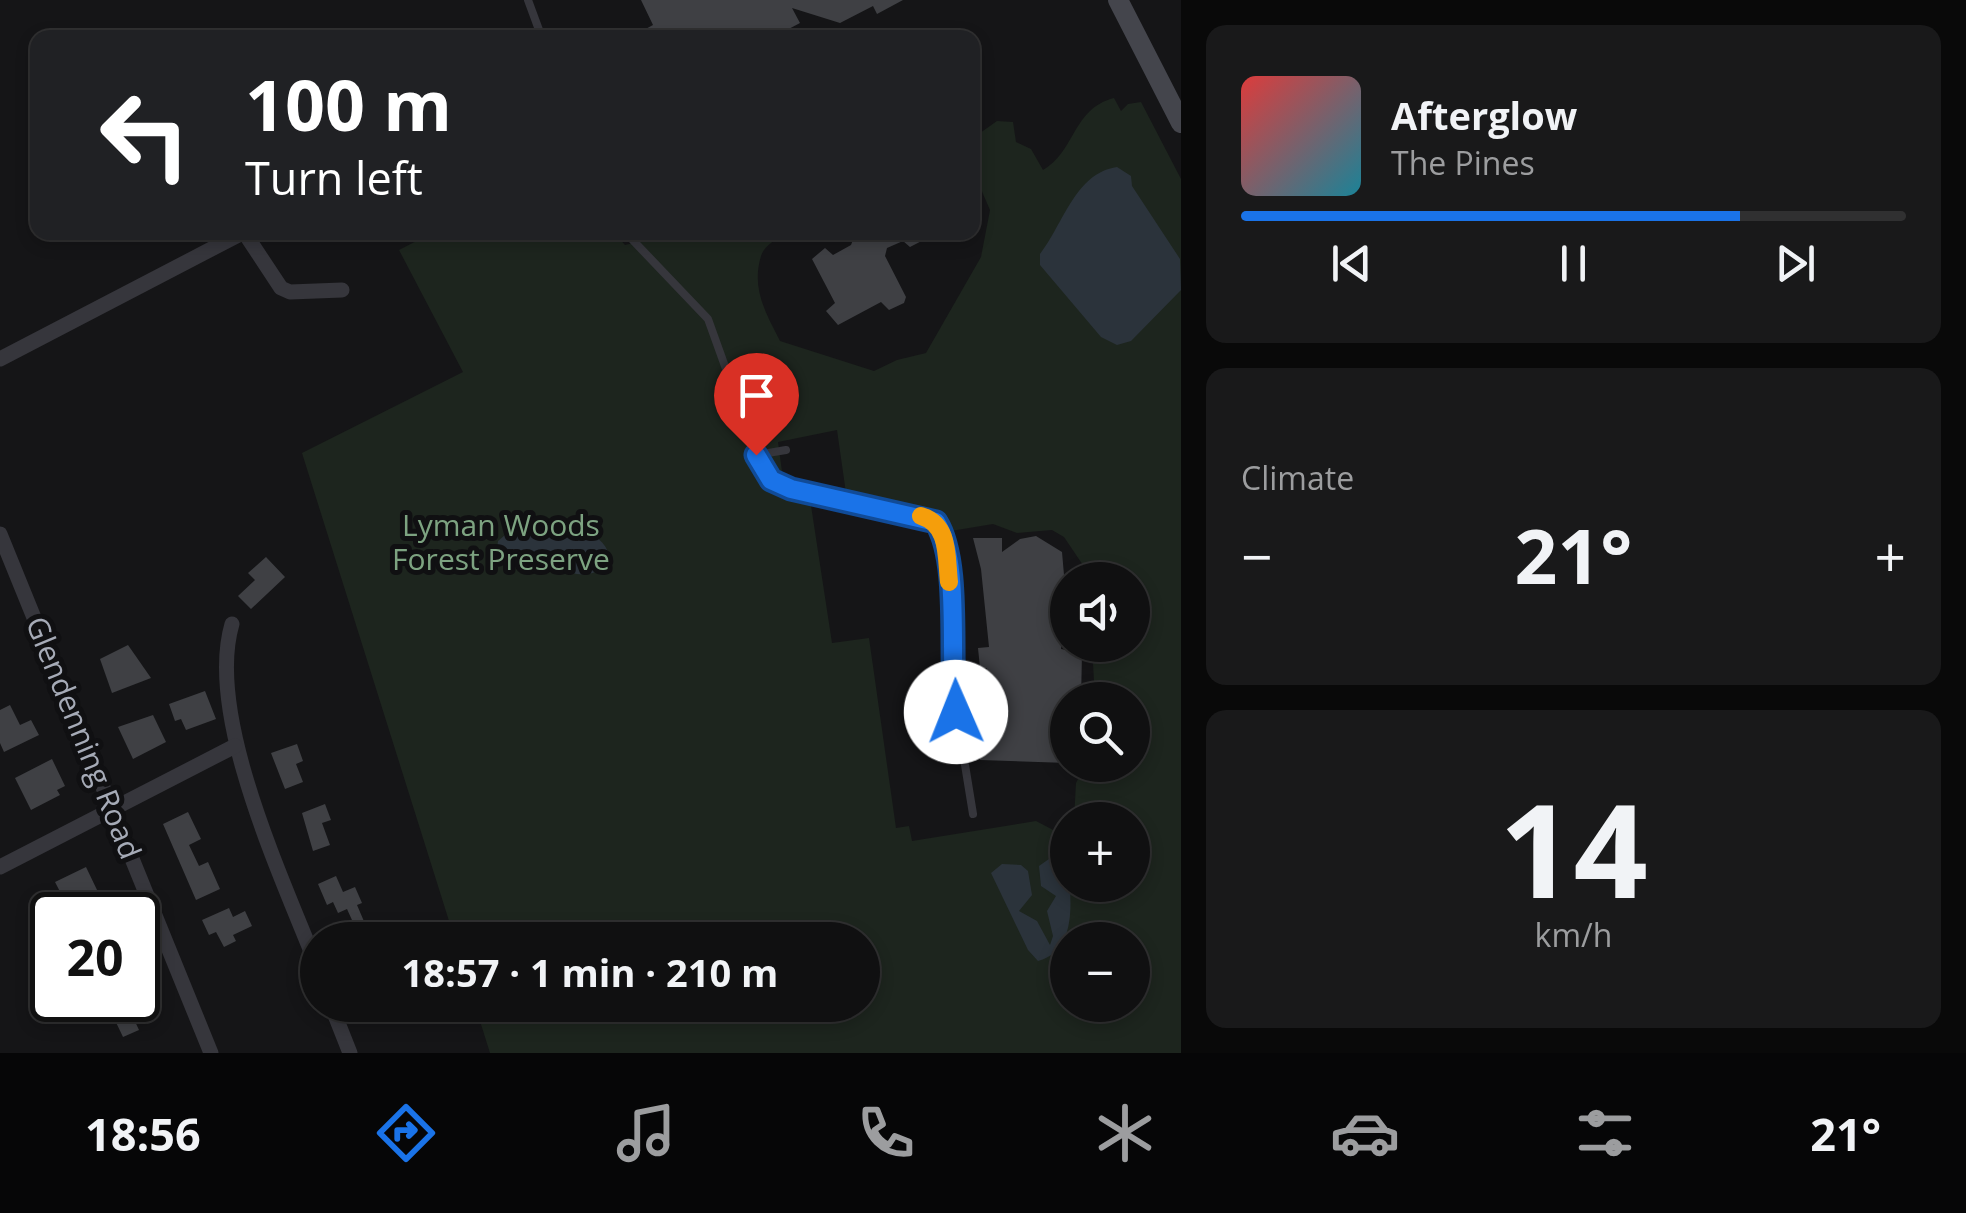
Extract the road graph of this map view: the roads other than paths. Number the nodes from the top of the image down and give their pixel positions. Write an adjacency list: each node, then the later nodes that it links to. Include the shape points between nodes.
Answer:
1 (528, 0): 3 (lane)
2 (1118, 0): 4 (main road)
3 (539, 30)
4 (1181, 123)
5 (229, 240): 9 (street)
6 (249, 240): 8 (street, via 280,288)
7 (633, 240): 11 (lane, via 708,319)
8 (342, 290)
9 (0, 359)
10 (786, 450): 11 (lane)
11 (756, 455): 16 (lane, via 763,472 780,484 921,516 941,530 957,653 952,686)
12 (0, 534): 15 (street, Glendenning Road)
13 (232, 624): 14 (street, via 225,649)
14 (236, 746): 15 (street); 18 (street)
15 (112, 810): 17 (street); 20 (street, Glendenning Road)
16 (972, 814)
17 (0, 867)
18 (301, 922)
19 (338, 1022): 21 (street)
20 (211, 1053)
21 (350, 1053)

